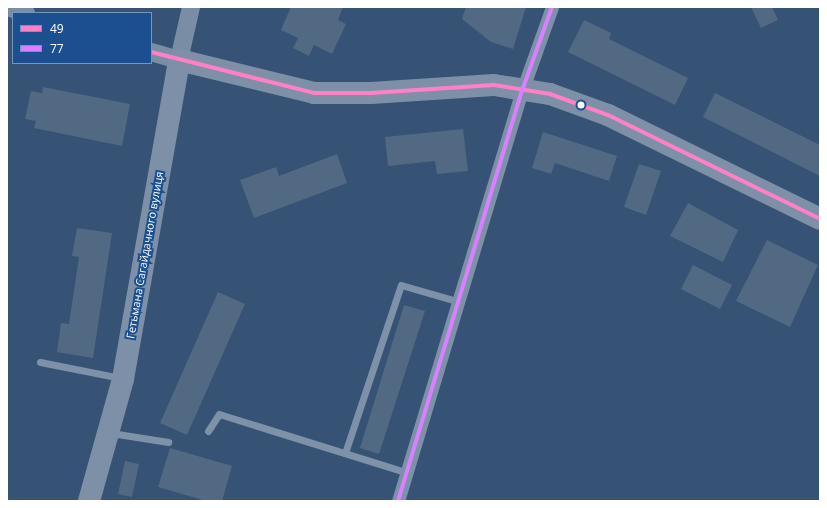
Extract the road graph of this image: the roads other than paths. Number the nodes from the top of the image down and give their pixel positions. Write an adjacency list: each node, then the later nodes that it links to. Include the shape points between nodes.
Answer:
1 (7, 7): 4 (main road)
2 (191, 7): 6 (main road, Гетьмана Сагайдачного вулиця)
3 (552, 7): 7 (street)
4 (23, 12)
5 (152, 52): 6 (main road)
6 (179, 60): 7 (highway, via 314,94 494,85); 11 (highway, Гетьмана Сагайдачного вулиця)
7 (523, 88): 8 (highway, via 550,94 608,115); 9 (street)
8 (820, 219)
9 (460, 302): 15 (lane, via 401,285); 16 (street)
10 (40, 362): 11 (lane)
11 (123, 379): 13 (highway, Гетьмана Сагайдачного вулиця)
12 (208, 431): 15 (lane, via 219,414)
13 (110, 433): 14 (lane); 17 (highway, Гетьмана Сагайдачного вулиця)
14 (168, 442)
15 (345, 454): 16 (lane)
16 (408, 473): 18 (street)
17 (89, 501)
18 (398, 501)

